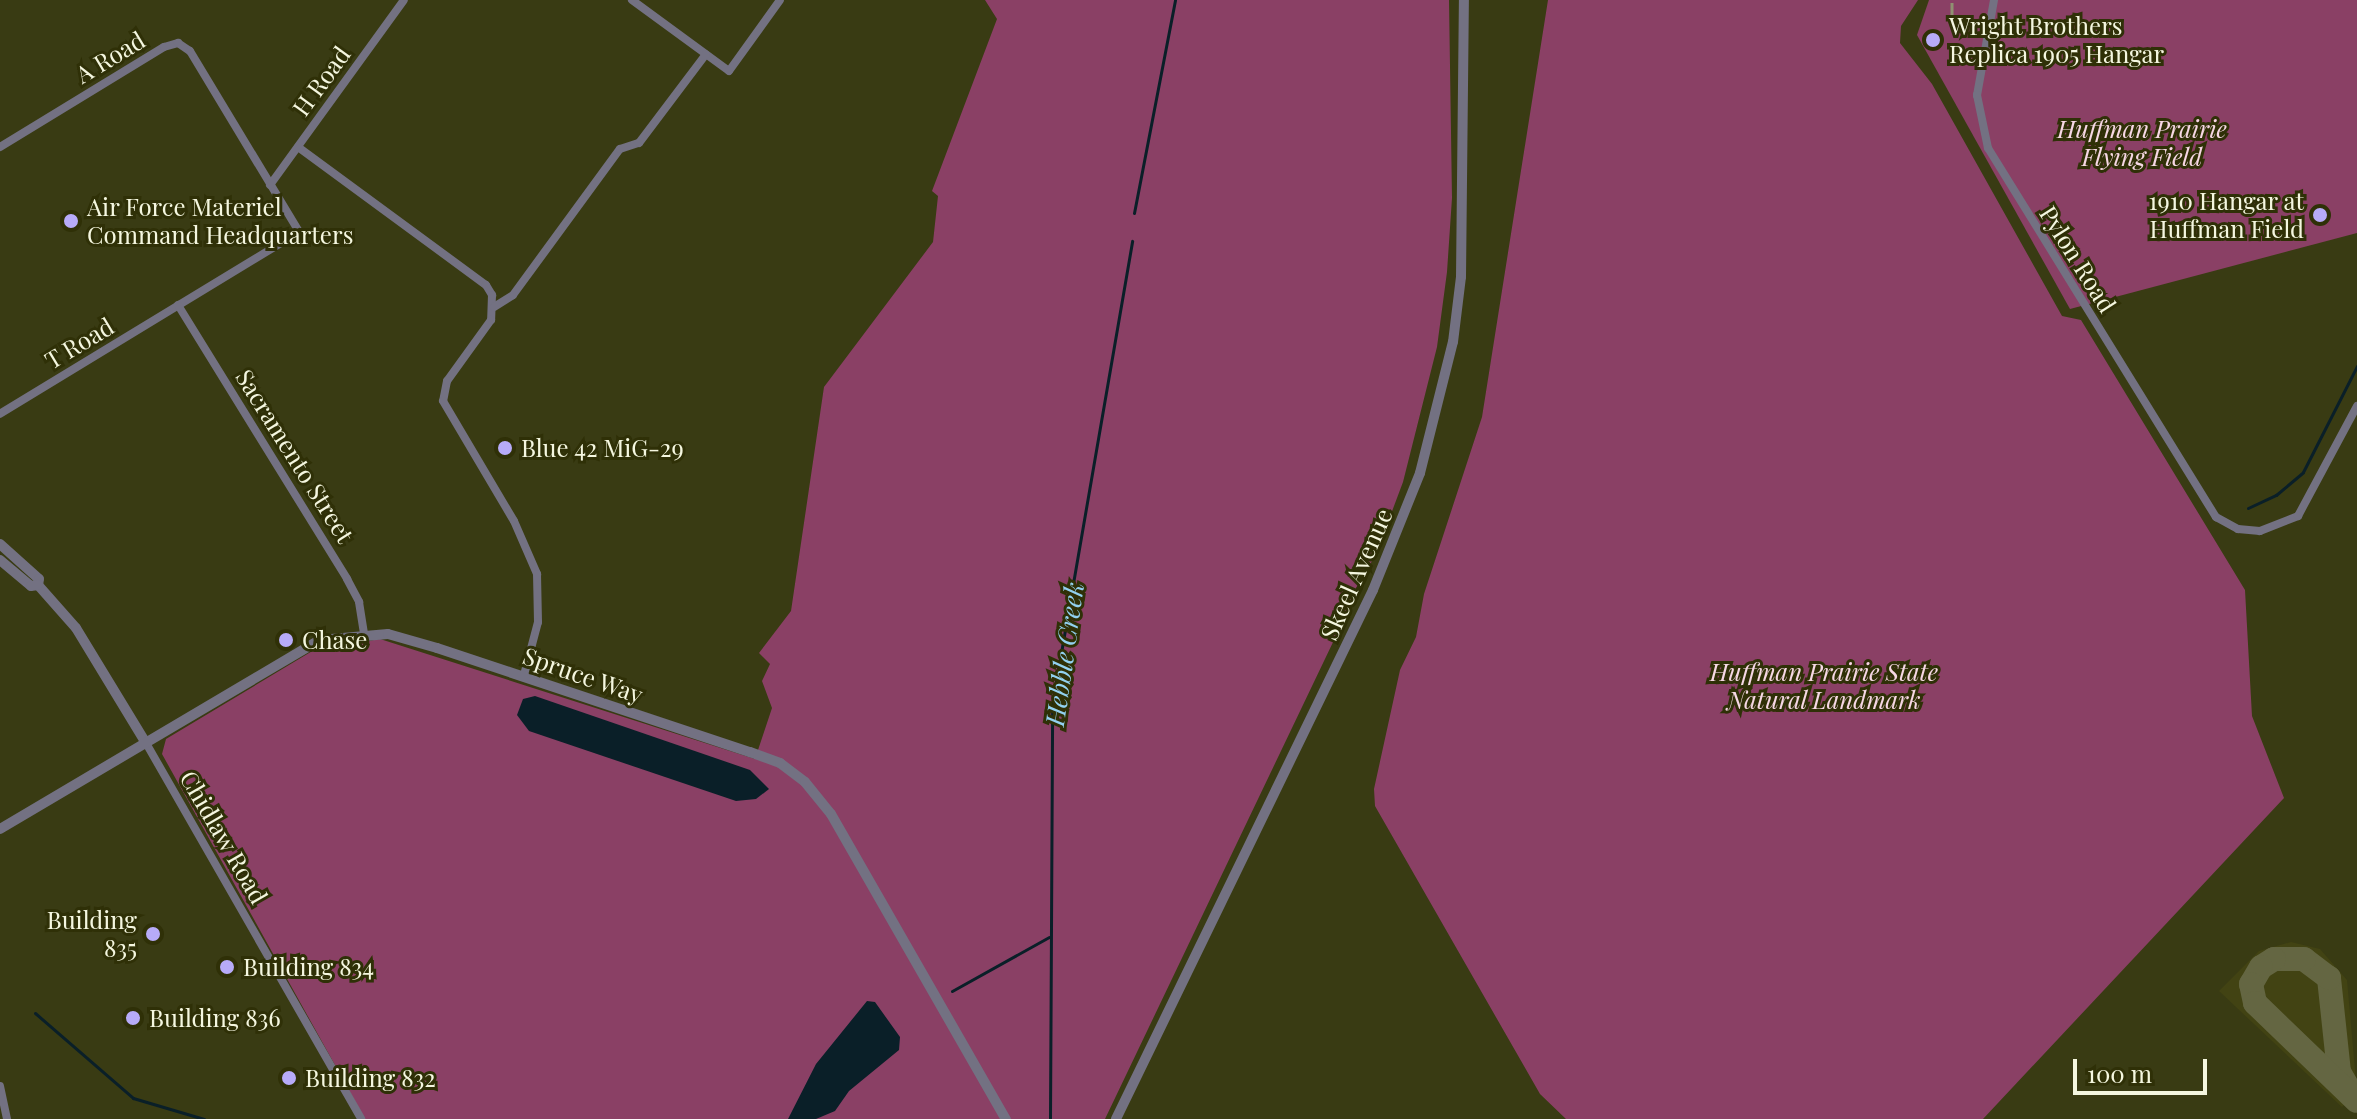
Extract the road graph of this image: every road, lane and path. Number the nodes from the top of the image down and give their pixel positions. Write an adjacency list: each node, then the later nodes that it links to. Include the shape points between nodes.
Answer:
1 (404, 0): 8 (street, H Road)
2 (632, 0): 6 (street)
3 (780, 0): 6 (street, via 729,71)
4 (1464, 0): 25 (street, Skeel Avenue, via 1461,277 1453,342 1420,473 1367,602)
5 (1995, 0): 12 (street, Pylon Road, via 1977,95 1985,141 2216,517 2238,529 2260,531 2298,516)
6 (706, 54): 11 (street, via 639,143 620,149 513,295)
7 (0, 147): 9 (street, A Road, via 178,43 190,51)
8 (298, 147): 9 (street, H Road); 11 (street, via 486,285)
9 (270, 185): 10 (street, T Road, via 299,232)
10 (178, 305): 13 (street, T Road); 17 (street, Sacramento Street, via 347,579 359,602)
11 (494, 307): 18 (street, via 491,320 447,381 443,401 514,521 537,574 538,622)
12 (2357, 406)
13 (0, 414)
14 (0, 544): 16 (street, Chidlaw Road, via 39,579)
15 (0, 560): 16 (street, Chidlaw Road, via 31,586)
16 (38, 585): 19 (street, Chidlaw Road, via 83,638)
17 (364, 632): 18 (street, Spruce Way, via 388,634); 19 (street, Spruce Way, via 320,640)
18 (524, 675): 24 (street, Spruce Way, via 780,763 805,782 831,814)
19 (146, 743): 20 (street, Spruce Way); 23 (street, Chidlaw Road)
20 (0, 829)
21 (0, 1086): 22 (street)
22 (7, 1119)
23 (361, 1119)
24 (1006, 1119)
25 (1116, 1119)

